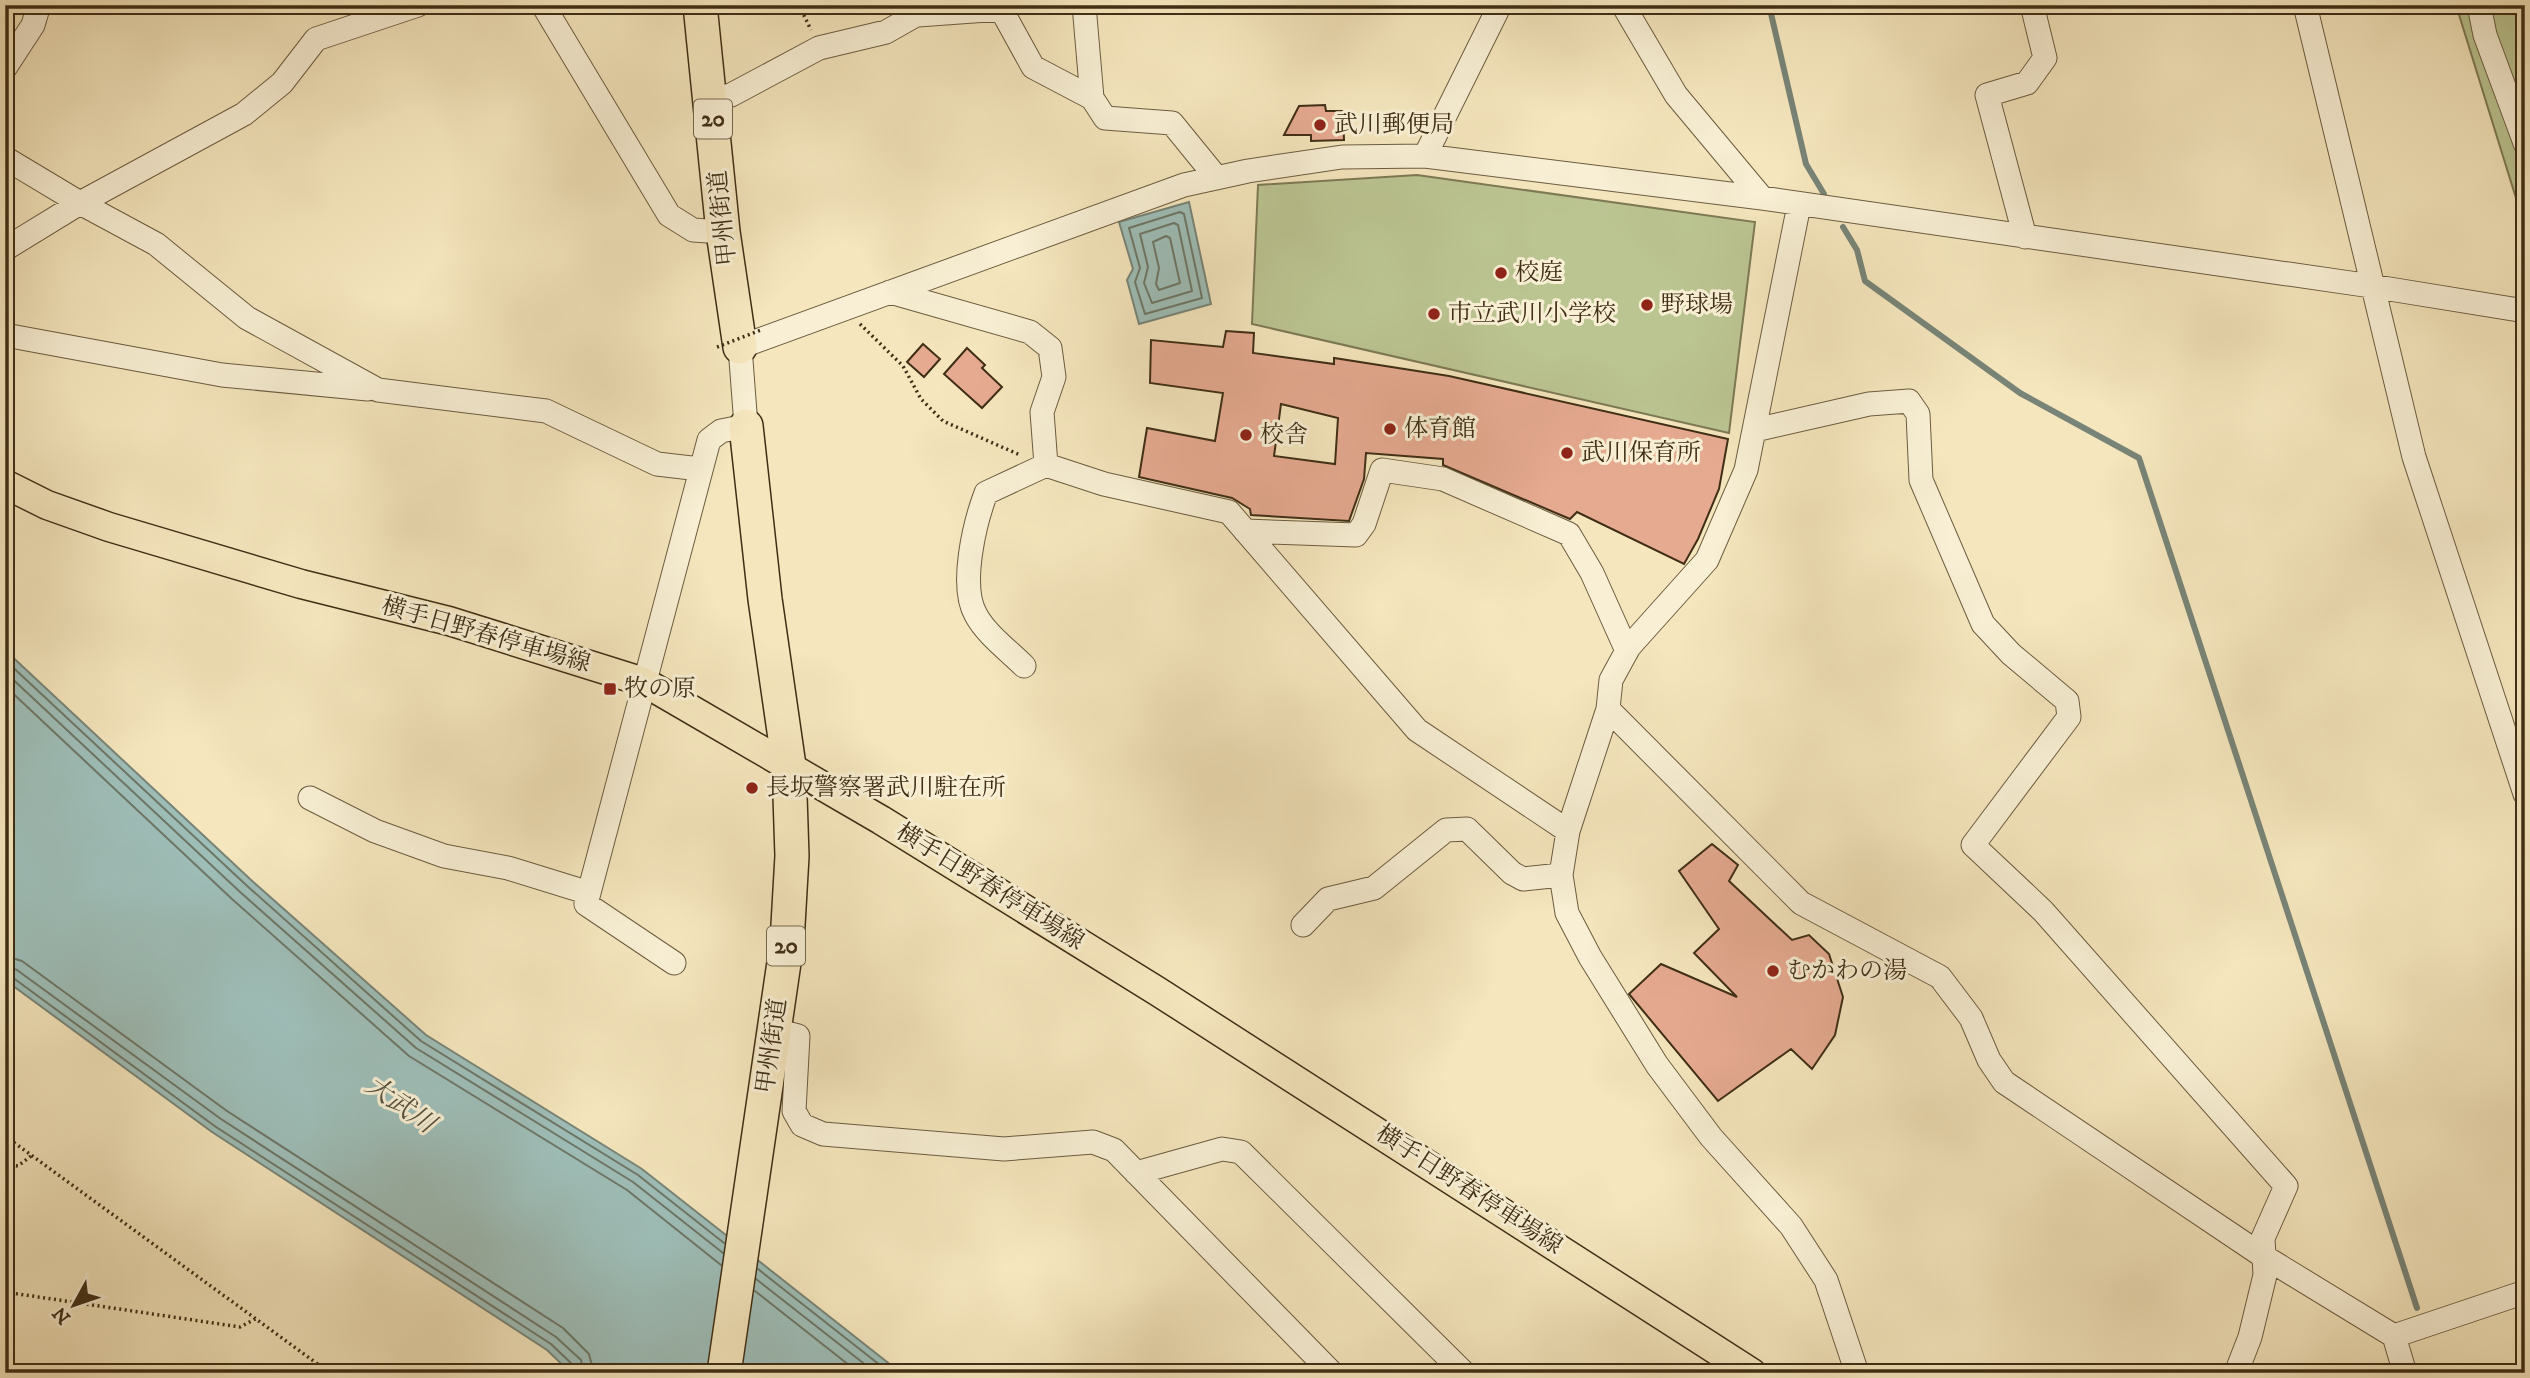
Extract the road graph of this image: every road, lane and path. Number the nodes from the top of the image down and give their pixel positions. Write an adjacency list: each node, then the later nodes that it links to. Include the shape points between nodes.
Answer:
1 (38, 5): 14 (street, via 33,26)
2 (418, 5): 22 (street, via 316,39 282,83 244,114)
3 (543, 5): 24 (street, via 668,215 693,230)
4 (700, 5): 16 (highway, 甲州街道 / 20)
5 (799, 5): 13 (path)
6 (1084, 5): 15 (street)
7 (1500, 5): 18 (street)
8 (1623, 5): 21 (street, via 1676,95)
9 (2032, 5): 25 (street, via 2045,58 2027,82 1987,95)
10 (2305, 5): 27 (street)
11 (2479, 5): 17 (street)
12 (925, 10): 13 (street, via 886,32); 15 (street, via 1001,9 1033,67)
13 (819, 48): 16 (street, via 731,95)
14 (5, 68)
15 (1092, 98): 20 (street, via 1105,118 1172,123)
16 (711, 100): 24 (highway, 甲州街道 / 20)
17 (2525, 143)
18 (1425, 156): 20 (street, via 1342,157); 21 (street)
19 (5, 158): 22 (street)
20 (1216, 177): 28 (street)
21 (1762, 198): 23 (street)
22 (80, 203): 26 (street); 33 (street, via 156,244 247,318)
23 (1799, 205): 25 (street); 35 (street)
24 (723, 232): 32 (highway, 甲州街道 / 20)
25 (2025, 237): 27 (street)
26 (5, 249)
27 (2371, 286): 30 (street); 45 (street, via 2414,457)
28 (890, 292): 29 (street); 39 (street, via 1030,332 1050,348 1054,377 1042,412 1046,466 1228,512)
29 (848, 310): 32 (street); 36 (path, via 904,366 921,399 943,421)
30 (2525, 311)
31 (5, 335): 33 (street, via 222,375)
32 (739, 341): 32 (path, bridge); 34 (street)
33 (378, 390): 37 (street, via 546,411 657,464)
34 (746, 426): 37 (street, via 721,431 709,440); 44 (highway, 甲州街道 / 20)
35 (1755, 430): 40 (street, via 1746,470 1707,560); 57 (street, via 1869,404 1909,401 1918,414 1920,480 1983,624 2067,701 2069,717 1973,845 2043,911 2286,1185 2263,1238)
36 (1044, 466): 41 (street, via 986,493 975,521 969,593 976,615)
37 (701, 469): 42 (street)
38 (5, 484): 42 (main road, 横手日野春停車場線, via 108,527 449,621)
39 (1245, 531): 40 (street, via 1356,535 1382,470 1443,479 1569,534); 47 (street, via 1417,730)
40 (1627, 651): 43 (street, via 1611,680)
41 (1024, 666)
42 (644, 682): 44 (main road, 横手日野春停車場線); 49 (street)
43 (1608, 709): 47 (street); 57 (street, via 1801,903 1940,977 1971,1018 2004,1082)
44 (789, 766): 52 (highway, 甲州街道 / 20, via 792,856 787,942); 66 (main road, 横手日野春停車場線, via 1157,991)
45 (2525, 794)
46 (310, 798): 49 (street, via 375,831 444,856 508,868)
47 (1568, 831): 48 (street)
48 (1561, 875): 50 (street, via 1522,879 1468,829 1446,830 1374,888 1328,899); 67 (street, via 1567,913 1657,1065 1711,1137 1791,1226 1820,1269)
49 (589, 893): 51 (street, via 586,904)
50 (1303, 925)
51 (674, 963)
52 (774, 1030): 56 (street, via 798,1036 794,1111 802,1125 823,1133 1004,1149 1093,1142 1114,1150); 63 (highway, 甲州街道 / 20)
53 (5, 1136): 54 (path)
54 (32, 1156): 55 (path, via 18,1166); 60 (path)
55 (5, 1164)
56 (1136, 1173): 64 (street); 65 (street, via 1222,1149 1241,1152)
57 (2263, 1256): 61 (street); 68 (street, via 2265,1275)
58 (5, 1292): 60 (path, via 240,1327)
59 (2525, 1292): 61 (street)
60 (257, 1318): 62 (path)
61 (2394, 1336): 69 (street)
62 (330, 1373)
63 (724, 1373)
64 (1332, 1373)
65 (1464, 1373)
66 (1752, 1373)
67 (1857, 1373)
68 (2236, 1373)
69 (2405, 1373)

